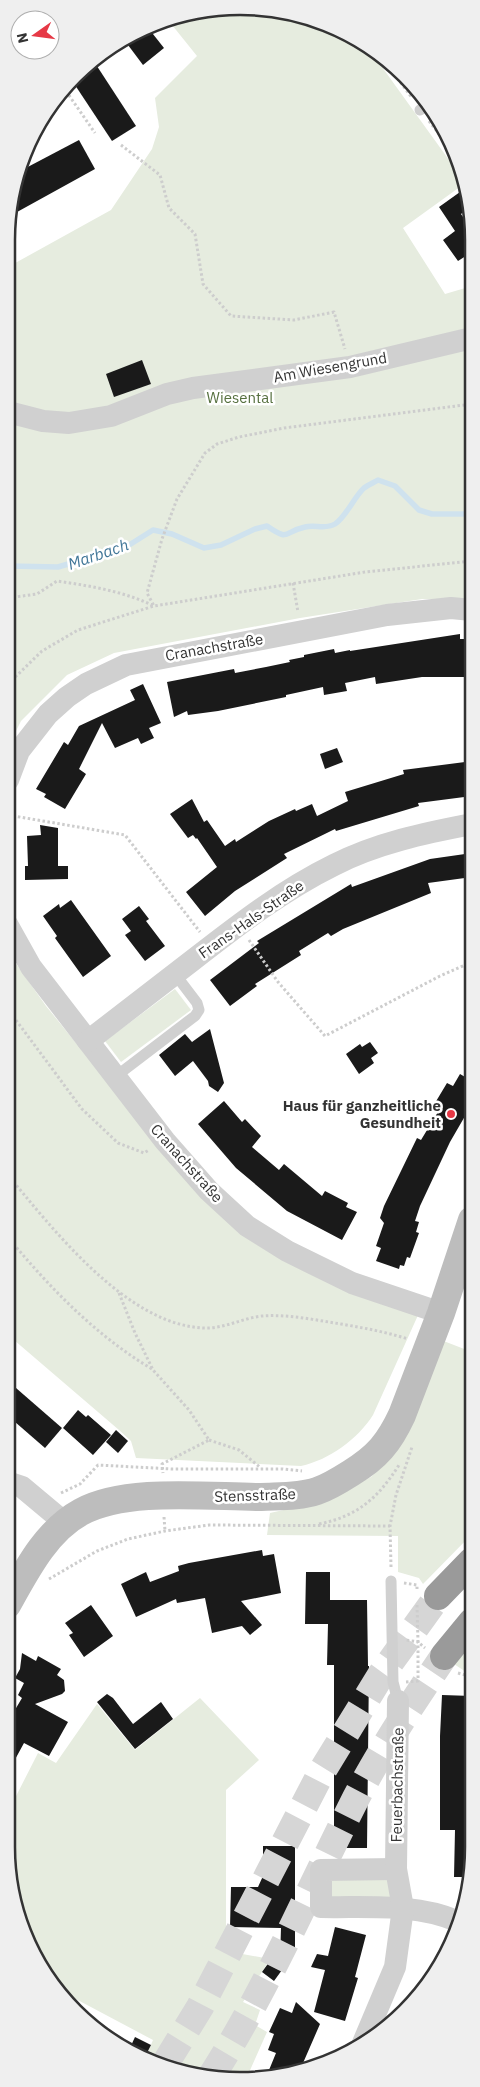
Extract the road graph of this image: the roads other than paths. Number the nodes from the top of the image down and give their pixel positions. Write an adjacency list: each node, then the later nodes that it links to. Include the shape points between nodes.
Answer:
1 (465, 340): 2 (street, Am Wiesengrund, via 350,366 193,388 167,394 111,416 69,424 38,425)
2 (15, 415)
3 (465, 609): 4 (street, Cranachstraße, via 418,611 126,664 106,672 67,697 48,714 19,751)
4 (15, 762)
5 (465, 825): 7 (street, Frans-Hals-Straße, via 384,845 336,864 258,910)
6 (15, 938): 8 (street, Cranachstraße, via 31,967)
7 (175, 974): 8 (street, Frans-Hals-Straße); 9 (lane, via 199,1010)
8 (88, 1041): 9 (street, Cranachstraße)
9 (115, 1077): 11 (street, Cranachstraße, via 209,1191 241,1220 286,1251 352,1283)
10 (465, 1241): 11 (street, Stensstraße)
11 (441, 1313): 13 (street, Stensstraße, via 395,1430 377,1455 338,1481 294,1496 131,1497 103,1502)
12 (15, 1485): 13 (street)
13 (65, 1523): 16 (street, Stensstraße, via 35,1556)
14 (465, 1566): 17 (highway)
15 (392, 1581): 20 (lane)
16 (15, 1590)
17 (424, 1598)
18 (465, 1631): 19 (highway)
19 (442, 1660)
20 (395, 1692): 21 (street, Feuerbachstraße)
21 (396, 1869): 22 (street, Feuerbachstraße); 22 (street, via 321,1870 321,1907)
22 (403, 1908): 23 (street, via 437,1912); 24 (street, Feuerbachstraße, via 395,1967)
23 (453, 1919)
24 (367, 2032)

